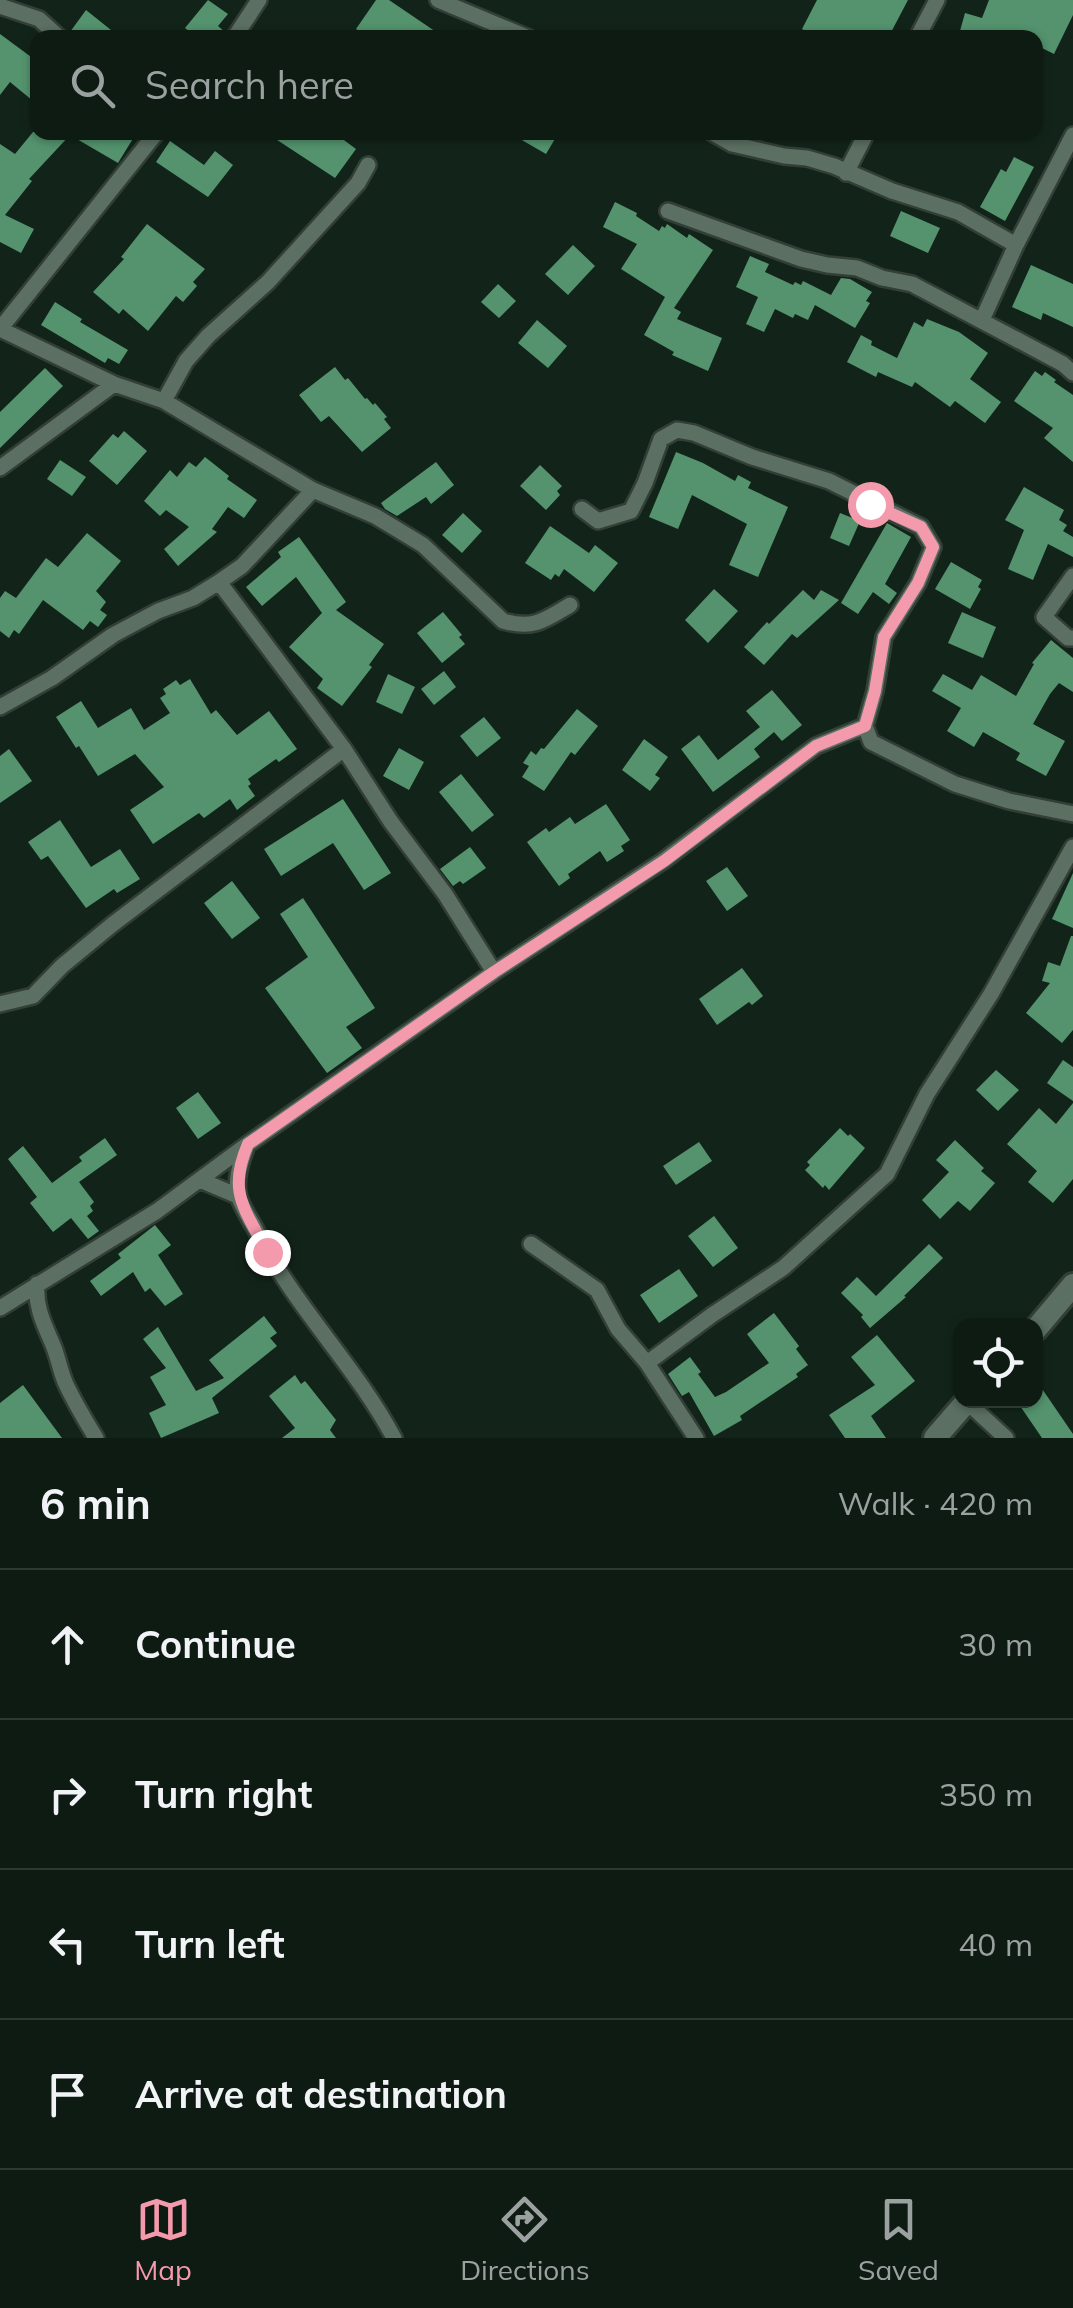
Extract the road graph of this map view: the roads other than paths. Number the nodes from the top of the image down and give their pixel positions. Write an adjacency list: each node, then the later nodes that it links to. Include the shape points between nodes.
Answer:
1 (259, 0): 7 (street)
2 (438, 0): 8 (street)
3 (936, 0): 9 (street)
4 (6, 7): 5 (street); 6 (street)
5 (0, 21)
6 (51, 30)
7 (239, 30)
8 (510, 30)
9 (921, 30)
10 (1073, 134): 17 (street)
11 (151, 140): 19 (street)
12 (725, 140): 15 (street)
13 (863, 140): 15 (street)
14 (368, 164): 22 (street, via 358,184 292,256 186,361)
15 (846, 172): 17 (street, via 958,212)
16 (668, 211): 18 (street, via 801,259 912,284)
17 (1016, 244): 18 (street)
18 (982, 320): 20 (street)
19 (0, 329): 21 (street)
20 (1073, 373)
21 (114, 384): 22 (street); 23 (street)
22 (164, 401): 24 (street)
23 (0, 468)
24 (313, 490): 27 (street); 28 (street, via 423,545 503,621 533,624)
25 (582, 509): 31 (street, via 598,522 630,512 661,439 677,430 829,481 921,527 933,547 884,637)
26 (1073, 576): 29 (street, via 1044,618)
27 (219, 582): 30 (street, via 113,635); 32 (street)
28 (570, 606)
29 (1073, 638)
30 (0, 707)
31 (865, 726): 33 (street, via 871,742 955,784); 35 (street, via 816,746 664,861)
32 (344, 749): 35 (street); 36 (street, via 113,924 33,996)
33 (1073, 814)
34 (1073, 847): 45 (street, via 888,1174 783,1268)
35 (494, 972): 37 (street)
36 (0, 1004)
37 (248, 1144): 38 (street); 39 (street)
38 (200, 1180): 39 (street); 41 (street)
39 (238, 1196): 49 (street, via 306,1314)
40 (531, 1244): 45 (street, via 597,1290)
41 (37, 1284): 43 (street); 48 (street, via 63,1378)
42 (1073, 1285): 44 (street)
43 (0, 1308)
44 (1043, 1321)
45 (647, 1363): 50 (street)
46 (961, 1408): 51 (street)
47 (974, 1408): 52 (street)
48 (96, 1438)
49 (394, 1438)
50 (696, 1438)
51 (935, 1438)
52 (1006, 1438)

